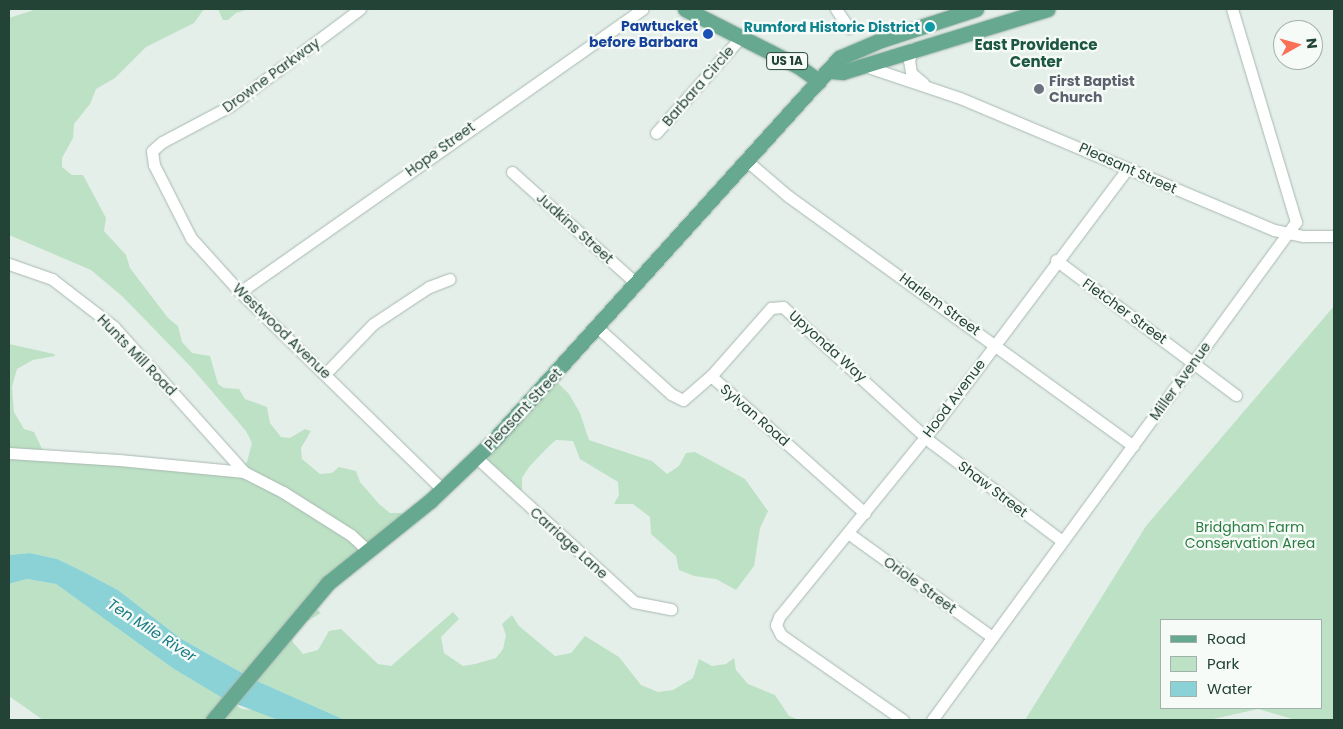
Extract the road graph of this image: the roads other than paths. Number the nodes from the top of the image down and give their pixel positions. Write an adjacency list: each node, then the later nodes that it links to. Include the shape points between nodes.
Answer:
1 (360, 9): 18 (street, Drowne Parkway, via 266,82 230,106 162,142)
2 (642, 9): 28 (street, Hope Street)
3 (685, 9): 11 (main road, US 1A)
4 (836, 9): 10 (street)
5 (976, 9): 9 (main road, US 1A)
6 (1048, 9): 8 (main road)
7 (1232, 9): 22 (street, via 1296,222)
8 (1023, 12): 12 (main road)
9 (947, 14): 14 (main road, US 1A, via 839,58)
10 (850, 28)
11 (740, 38): 15 (main road, US 1A, via 798,66); 17 (street, Barbara Circle)
12 (913, 48): 13 (main road); 16 (street, Pleasant Street, via 909,60 911,73)
13 (861, 64): 14 (main road, via 843,72); 16 (street, Pleasant Street, via 894,78)
14 (831, 70): 15 (main road, US 1A)
15 (819, 81): 19 (main road, Pleasant Street)
16 (925, 84): 20 (street, Pleasant Street)
17 (656, 133)
18 (152, 151): 28 (street, Westwood Avenue, via 154,165 191,238)
19 (747, 161): 27 (main road, Pleasant Street); 30 (street, Harlem Street, via 788,196)
20 (1128, 168): 22 (street, Pleasant Street); 24 (street, Hood Avenue)
21 (512, 172): 27 (street, Judkins Street)
22 (1290, 234): 23 (street, Pleasant Street); 31 (street, Miller Avenue)
23 (1334, 236)
24 (1056, 260): 30 (street, Hood Avenue); 31 (street, Fletcher Street)
25 (9, 264): 39 (street, Hunts Mill Road, via 52,279 114,327)
26 (450, 279): 32 (street, via 429,287 373,324)
27 (637, 284): 29 (main road, Pleasant Street)
28 (240, 292): 32 (street, Westwood Avenue)
29 (598, 328): 33 (street, Sylvan Road, via 677,399 688,399); 38 (main road, Pleasant Street)
30 (995, 344): 35 (street, Hood Avenue); 36 (street, Harlem Street)
31 (1194, 362): 34 (street, Fletcher Street); 36 (street, Miller Avenue)
32 (325, 374): 40 (street, Westwood Avenue)
33 (711, 376): 35 (street, Upyonda Way, via 771,308 783,306); 41 (street, Sylvan Road)
34 (1236, 395)
35 (926, 436): 41 (street, Hood Avenue); 43 (street, Shaw Street)
36 (1133, 446): 43 (street, Miller Avenue)
37 (9, 453): 39 (street, Hunts Mill Road)
38 (476, 458): 40 (main road, Pleasant Street); 45 (street, Carriage Lane, via 634,602)
39 (244, 472): 44 (street, Hunts Mill Road, via 284,492)
40 (443, 490): 44 (main road, Pleasant Street)
41 (866, 513): 42 (street, Hood Avenue)
42 (848, 533): 46 (street, Oriole Street); 48 (street, Hood Avenue, via 776,625 781,635)
43 (1062, 540): 46 (street, Miller Avenue)
44 (367, 550): 47 (main road, Pleasant Street, via 309,602)
45 (671, 609)
46 (992, 637): 49 (street, Miller Avenue)
47 (213, 720)
48 (903, 720)
49 (932, 720)

